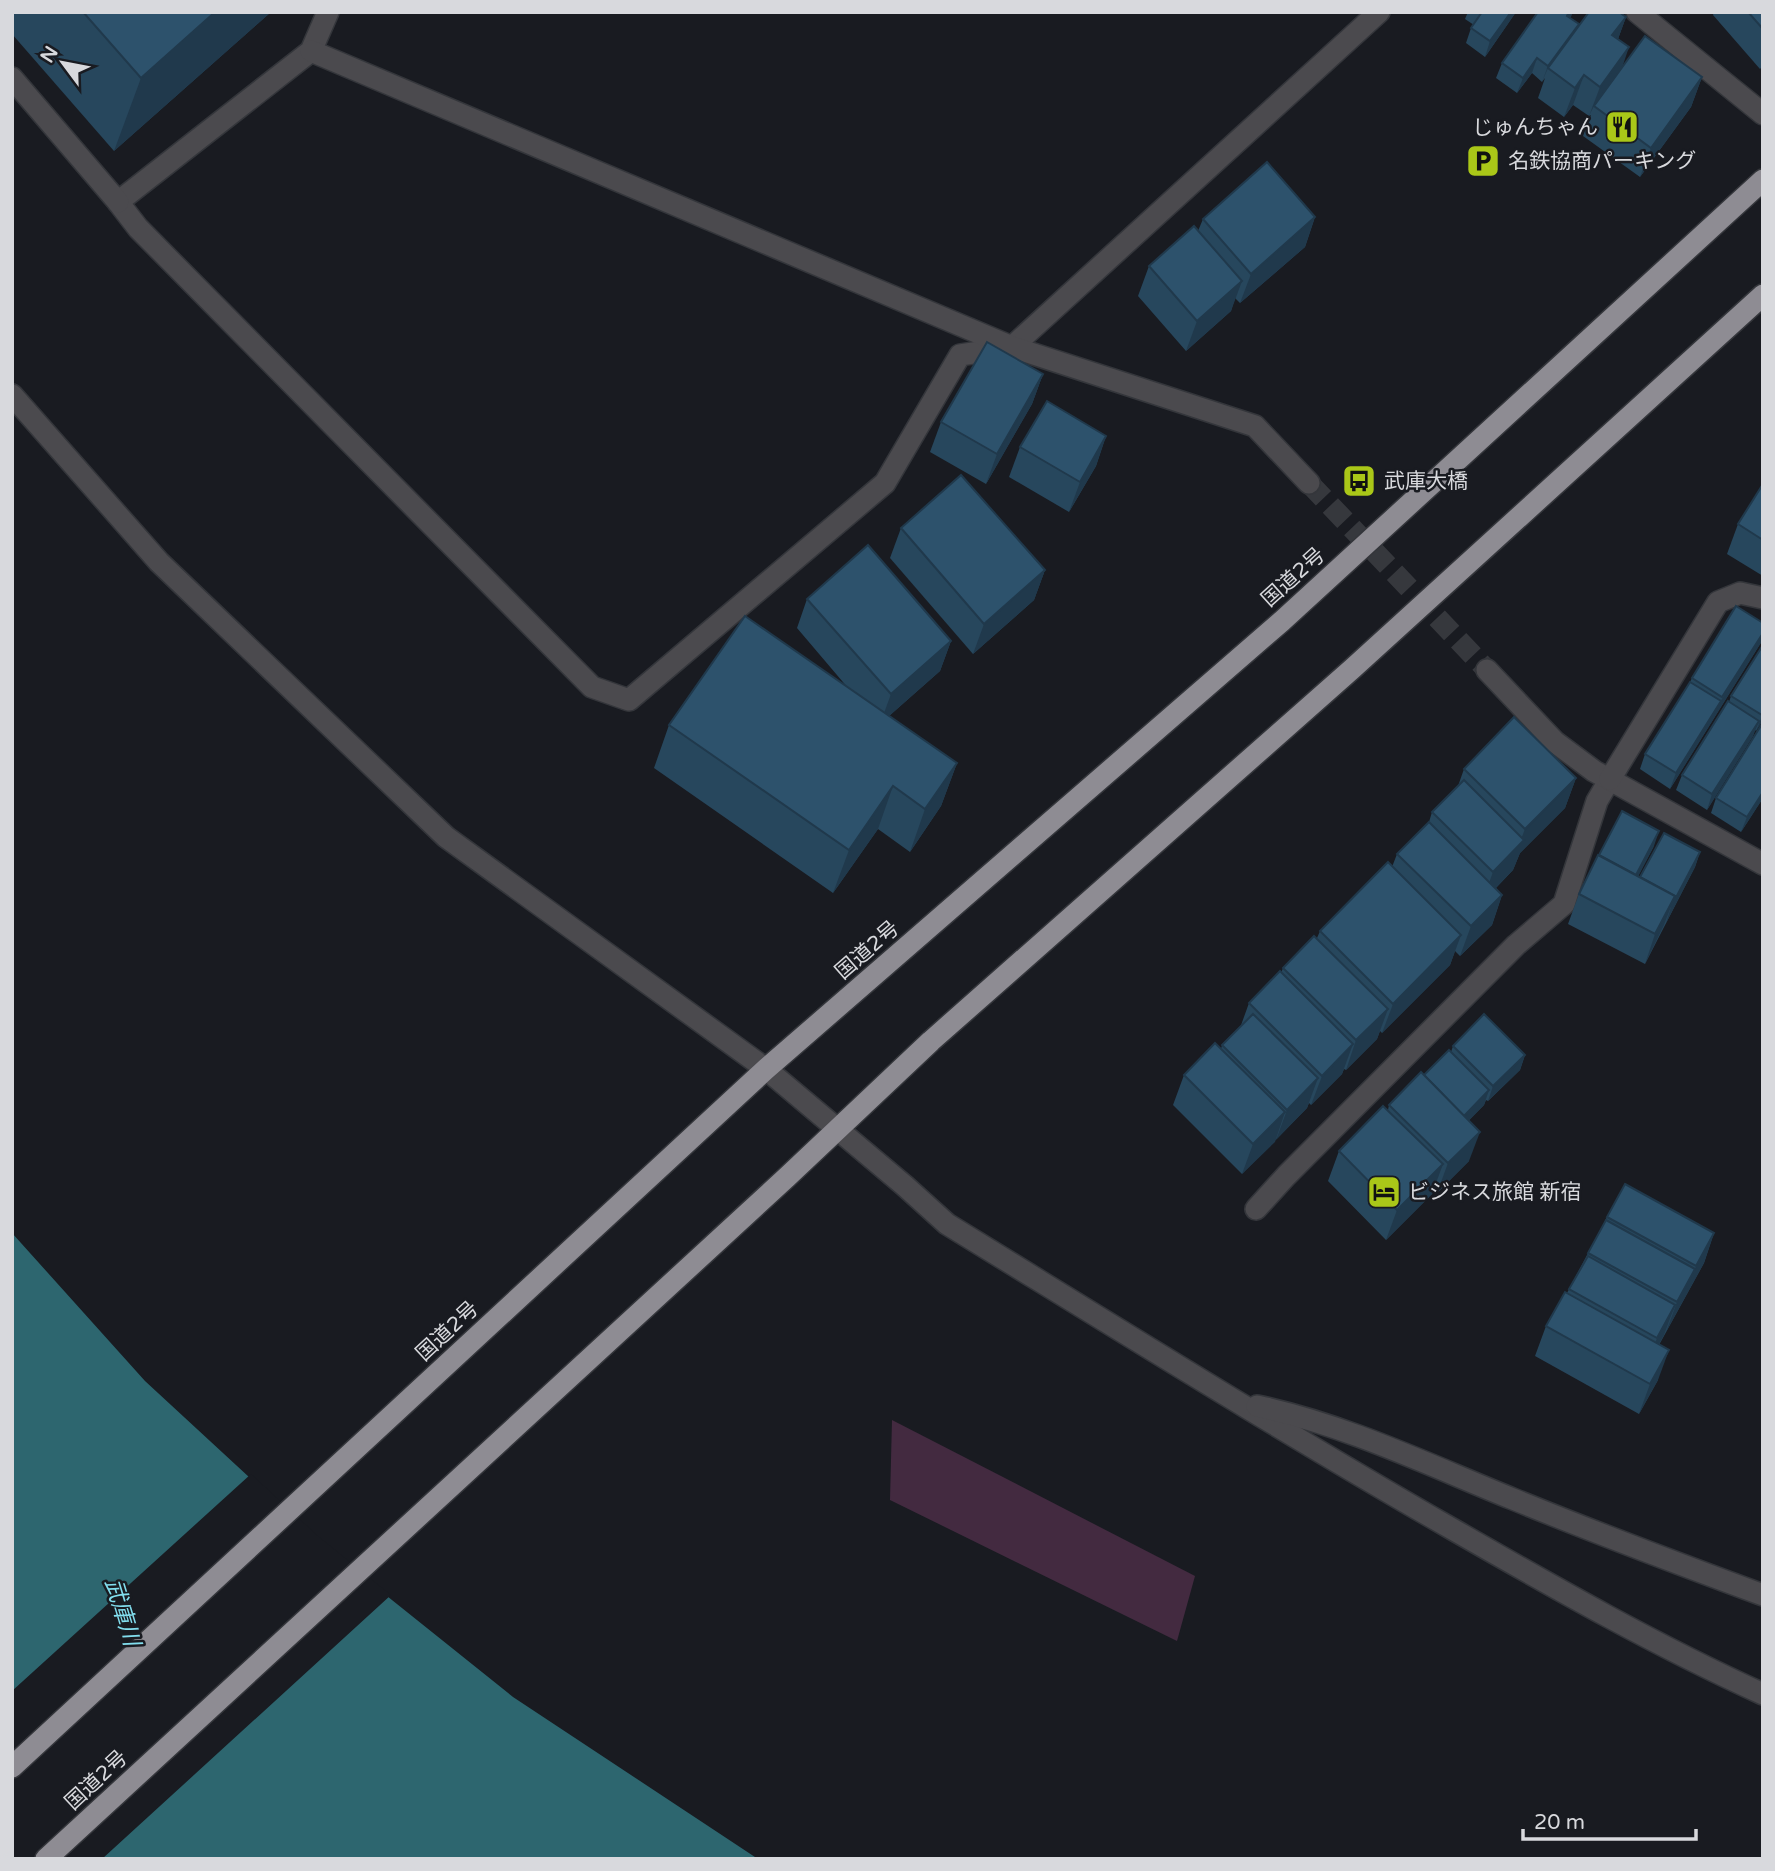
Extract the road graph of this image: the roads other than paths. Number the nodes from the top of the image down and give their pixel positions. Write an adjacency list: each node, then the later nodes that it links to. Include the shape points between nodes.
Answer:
1 (328, 12): 4 (street)
2 (1379, 12): 10 (street)
3 (1637, 12): 6 (street)
4 (311, 51): 8 (street); 10 (street)
5 (12, 78): 8 (street)
6 (1763, 114)
7 (1763, 180): 17 (highway, 国道2号, via 1282,621)
8 (118, 202): 10 (street, via 138,228 592,687 629,700 885,483 960,355)
9 (1763, 295): 18 (highway, 国道2号)
10 (1012, 346): 12 (street, via 1255,426)
11 (12, 395): 17 (street, via 159,562 446,837)
12 (1310, 483)
13 (1763, 598): 15 (street, via 1740,593 1718,602)
14 (1487, 670): 15 (street, via 1555,742)
15 (1609, 779): 16 (street); 19 (street, via 1597,802 1564,904 1516,945)
16 (1763, 864)
17 (766, 1069): 18 (street); 23 (highway, 国道2号)
18 (837, 1129): 20 (street, via 947,1224); 24 (highway, 国道2号)
19 (1256, 1209)
20 (1239, 1403): 21 (street, via 1362,1436 1549,1514); 22 (street, via 1526,1572)
21 (1763, 1595)
22 (1763, 1694)
23 (12, 1767)
24 (46, 1859)

